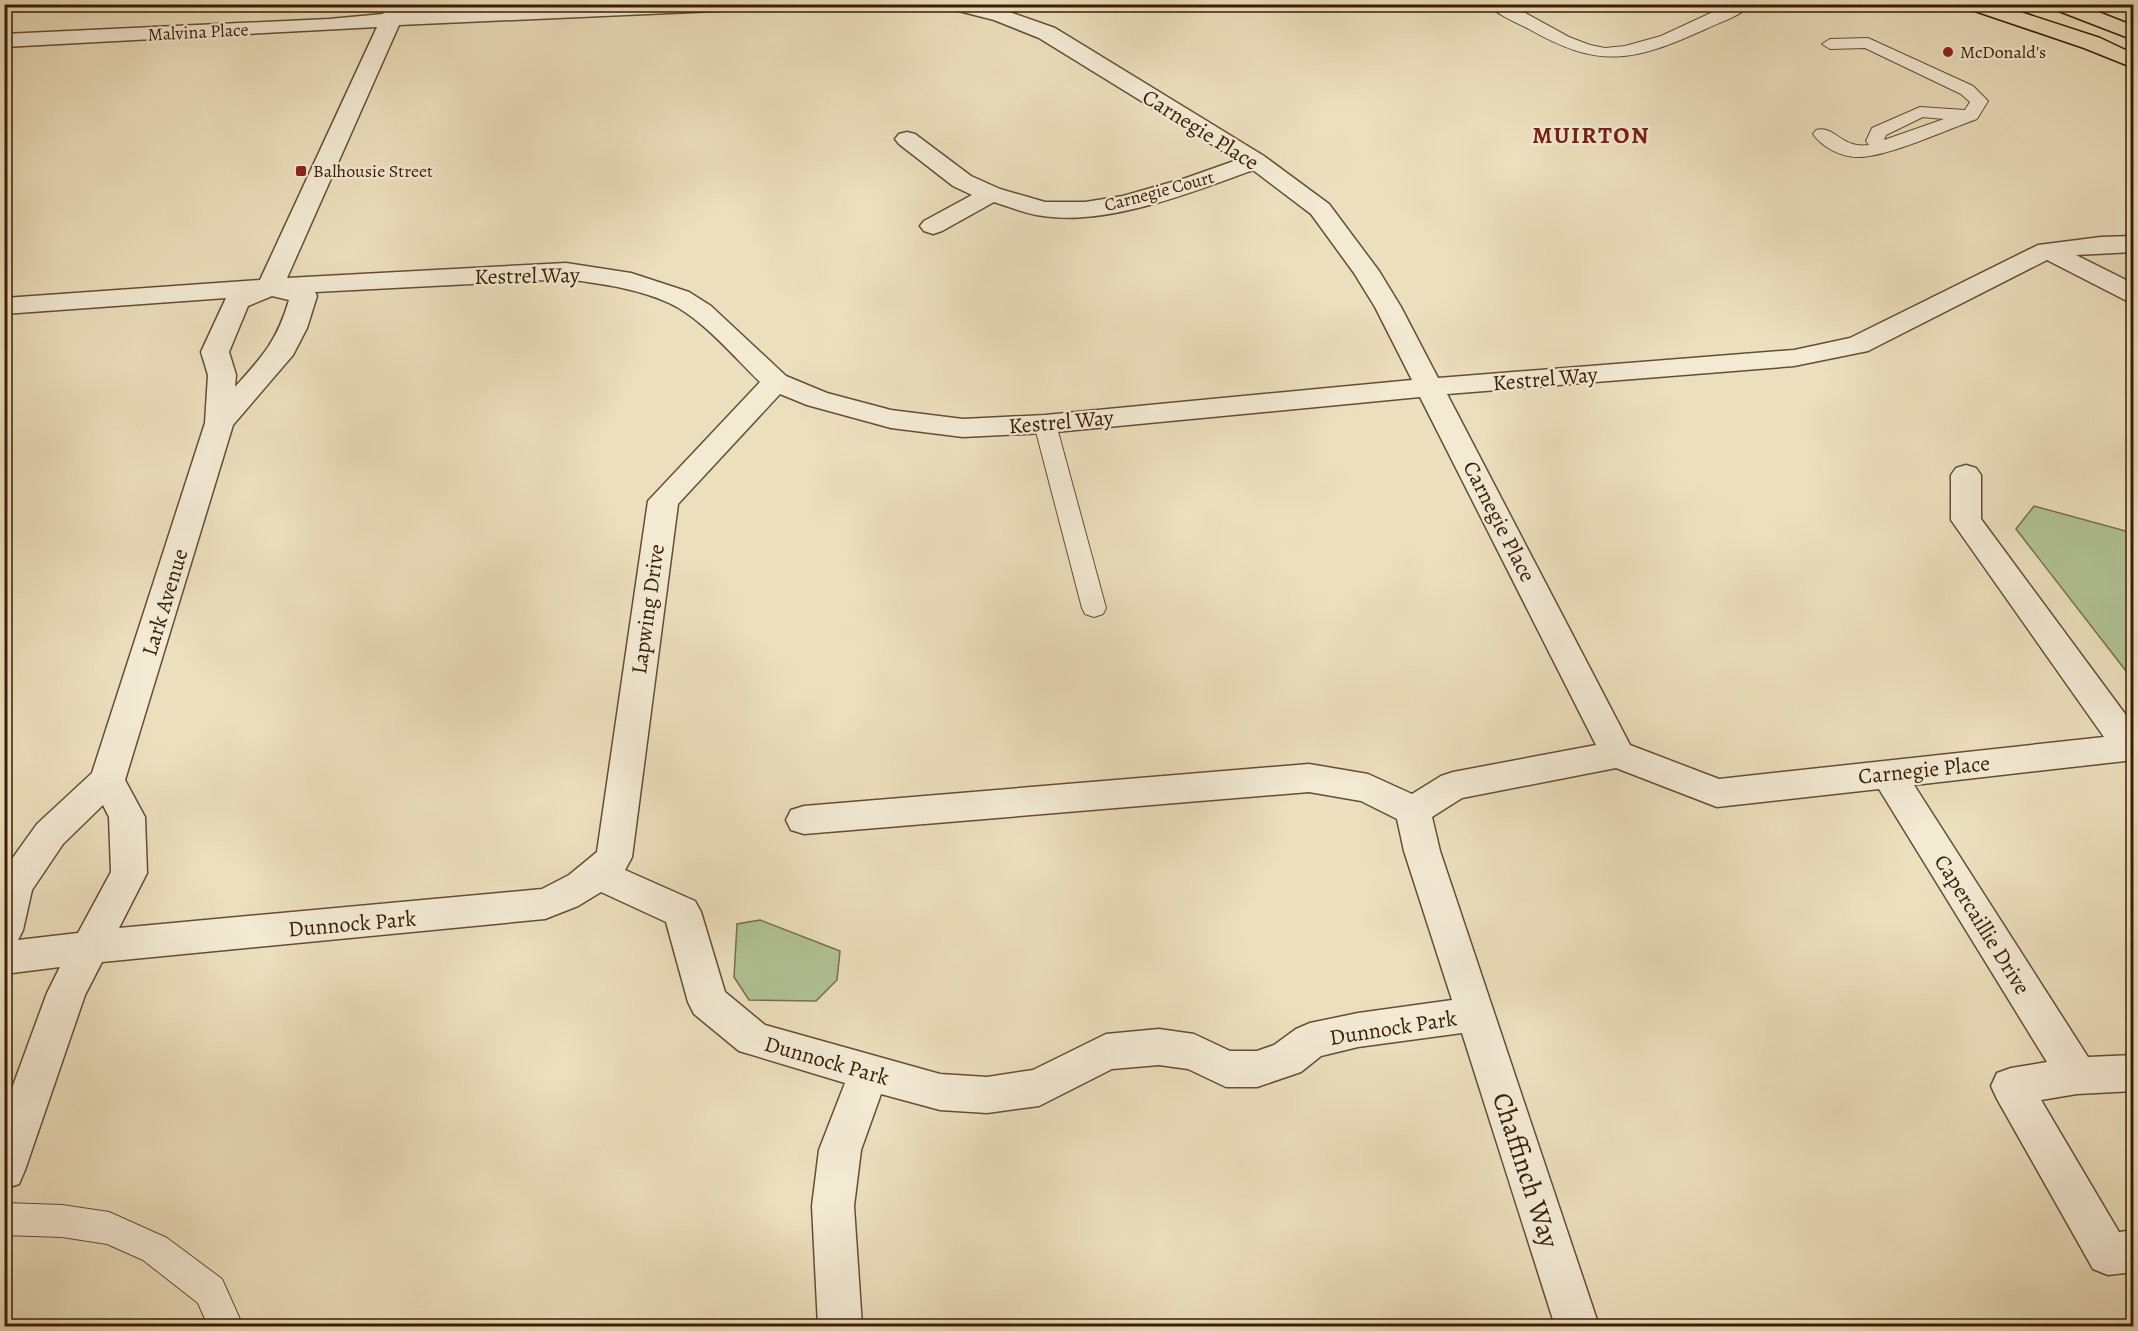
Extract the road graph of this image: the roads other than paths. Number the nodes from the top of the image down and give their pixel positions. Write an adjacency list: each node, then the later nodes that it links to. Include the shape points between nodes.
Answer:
1 (737, 4): 7 (street)
2 (954, 4): 14 (street, Carnegie Place, via 1016,19 1047,33)
3 (1496, 4): 4 (lane, via 1590,51 1631,52)
4 (1744, 4)
5 (1973, 4): 11 (main road, via 2091,43)
6 (2071, 6): 8 (main road)
7 (394, 12): 9 (street, Malvina Place, via 305,26); 19 (street)
8 (2133, 34)
9 (4, 41)
10 (1830, 44): 12 (lane, via 1868,44 1967,90 1979,101 1971,115 1920,112 1878,132 1873,150 1844,151)
11 (2133, 62)
12 (1822, 134)
13 (907, 139): 15 (street, Carnegie Court, via 962,181)
14 (1256, 161): 15 (street, Carnegie Court, via 1125,203 1085,209 1044,209); 23 (street, Carnegie Place, via 1320,209 1366,271)
15 (990, 194): 16 (street)
16 (933, 226)
17 (2133, 244): 18 (street, Kestrel Way, via 2106,242)
18 (2047, 250): 20 (street); 23 (street, Kestrel Way, via 1858,345 1794,358)
19 (270, 286): 21 (street, Kestrel Way); 22 (street, Kestrel Way, via 566,271 631,281 680,298 702,312); 24 (street, Lark Avenue, via 237,301 215,352 222,375); 24 (street, Lark Avenue, via 304,296 294,328 279,355)
20 (2133, 294)
21 (4, 306)
22 (776, 382): 25 (street, Kestrel Way, via 817,399 891,419 963,428); 34 (street, Lapwing Drive, via 663,501 614,857)
23 (1431, 387): 25 (street, Kestrel Way); 29 (street, Carnegie Place)
24 (219, 423): 31 (street, Lark Avenue)
25 (1045, 424): 27 (lane)
26 (1966, 475): 28 (street, Carnegie Place, via 1966,520)
27 (1094, 608)
28 (2132, 748): 30 (street, Carnegie Place)
29 (1618, 754): 30 (street, Carnegie Place, via 1717,793); 32 (street, via 1453,786)
30 (1888, 773): 41 (street, Capercaillie Drive)
31 (107, 780): 35 (street, Lark Avenue, via 50,834 20,877 14,886); 36 (street, via 127,817 129,873)
32 (1413, 811): 33 (street, via 1368,788 1309,778); 38 (street, Dunnock Park, via 1422,851)
33 (804, 820)
34 (599, 875): 36 (street, Dunnock Park, via 574,892 545,904); 39 (street, Dunnock Park, via 682,912 708,1002 753,1039)
35 (4, 930)
36 (90, 947): 37 (street, Dunnock Park); 42 (street, via 66,993)
37 (4, 958)
38 (1476, 1013): 39 (street, Dunnock Park, via 1310,1041 1287,1059 1257,1069 1226,1069 1194,1052 1159,1047 1106,1052 1039,1088 987,1095 940,1092); 47 (street, Chaffinch Way)
39 (869, 1072): 46 (street, via 840,1150 833,1206)
40 (2133, 1073): 41 (street)
41 (2077, 1076): 44 (street, via 2010,1086 2108,1254)
42 (4, 1170)
43 (4, 1219): 45 (lane, via 110,1228 155,1249 210,1291)
44 (2133, 1251)
45 (226, 1326)
46 (840, 1326)
47 (1577, 1326)

